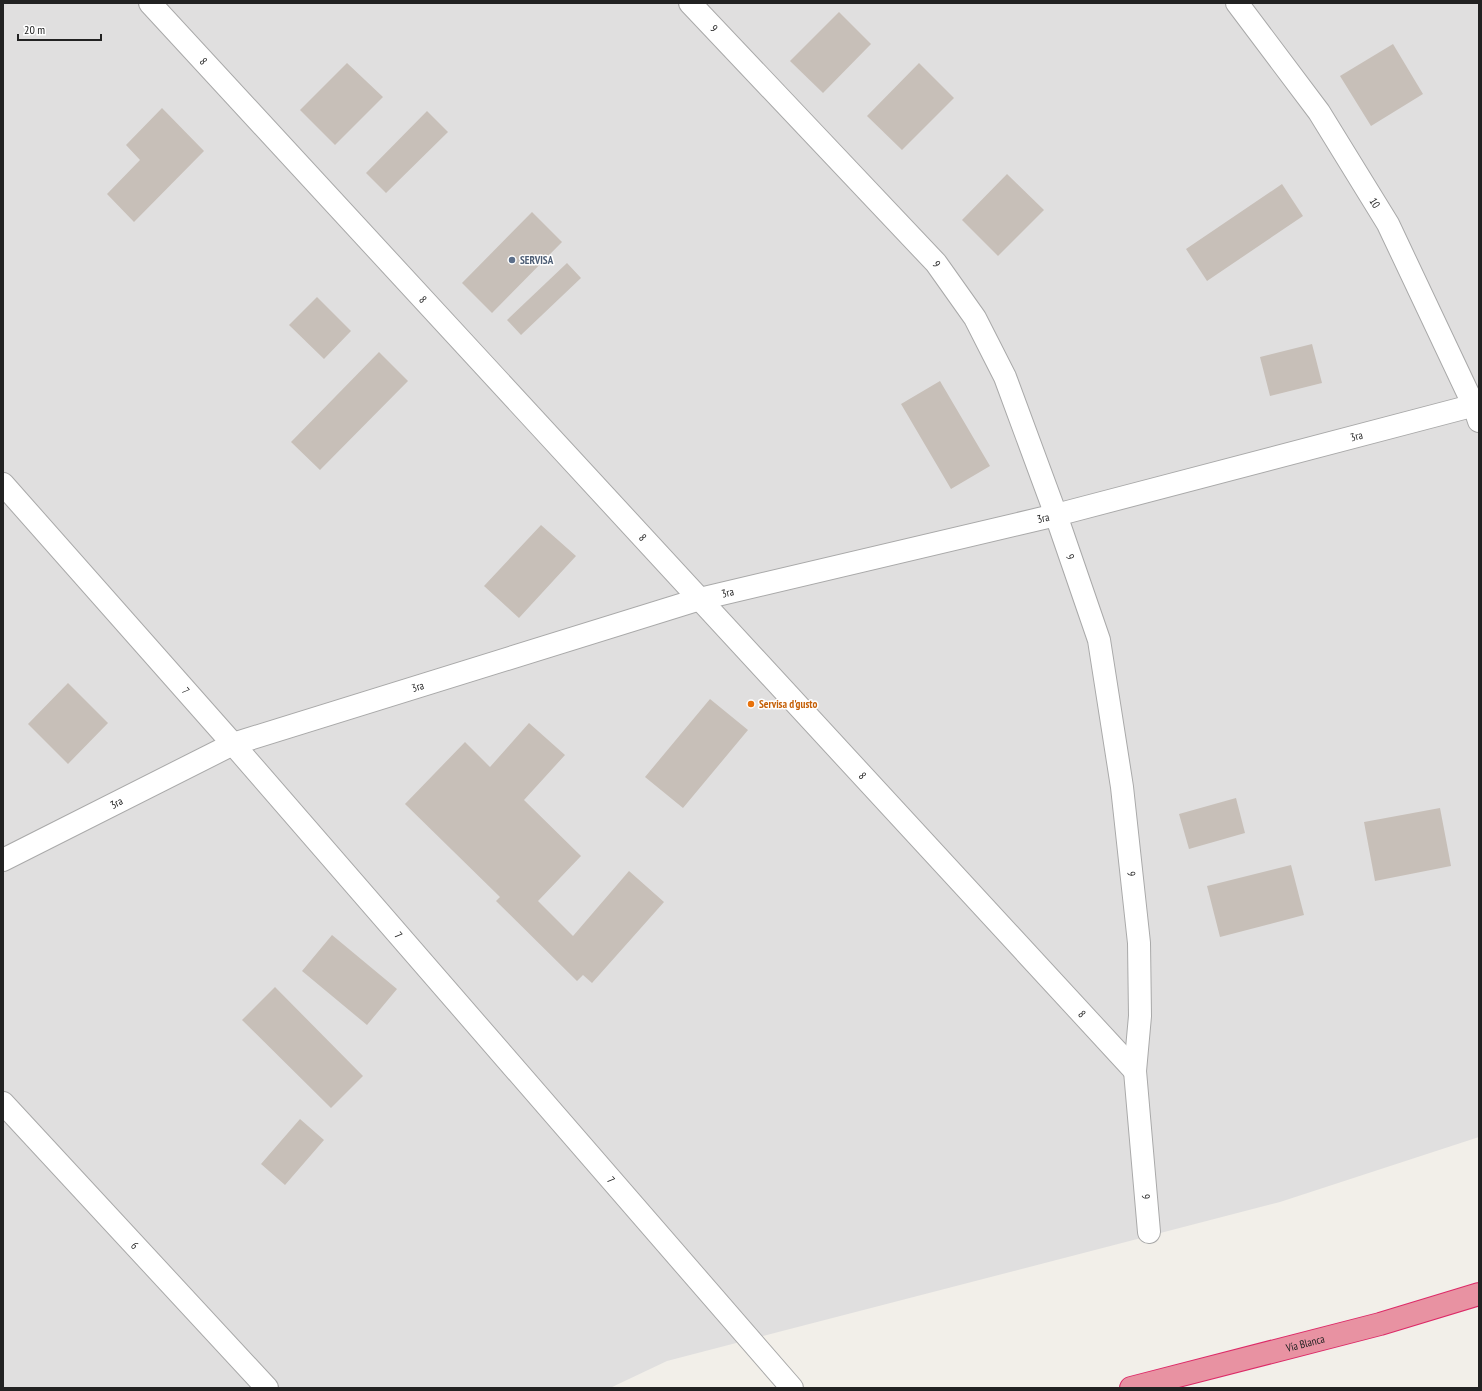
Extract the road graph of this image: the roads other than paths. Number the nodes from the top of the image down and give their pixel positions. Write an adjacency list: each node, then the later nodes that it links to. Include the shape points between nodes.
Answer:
1 (150, 3): 7 (street, 8)
2 (690, 3): 6 (street, 9, via 940,269 975,318 1005,377)
3 (1237, 3): 4 (street, 10, via 1318,112 1388,224)
4 (1477, 410): 6 (street, 3ra)
5 (3, 484): 8 (street, 7)
6 (1056, 515): 7 (street, 3ra); 10 (street, 9, via 1099,640 1122,787 1139,942 1140,1016)
7 (700, 599): 8 (street, 3ra); 10 (street, 8)
8 (233, 744): 9 (street, 3ra); 15 (street, 7)
9 (3, 860)
10 (1135, 1071): 12 (street, 9)
11 (3, 1103): 14 (street, 6)
12 (1149, 1232)
13 (1479, 1294): 16 (highway, Vía Blanca, via 1380,1324)
14 (267, 1388)
15 (792, 1388)
16 (1131, 1388)

